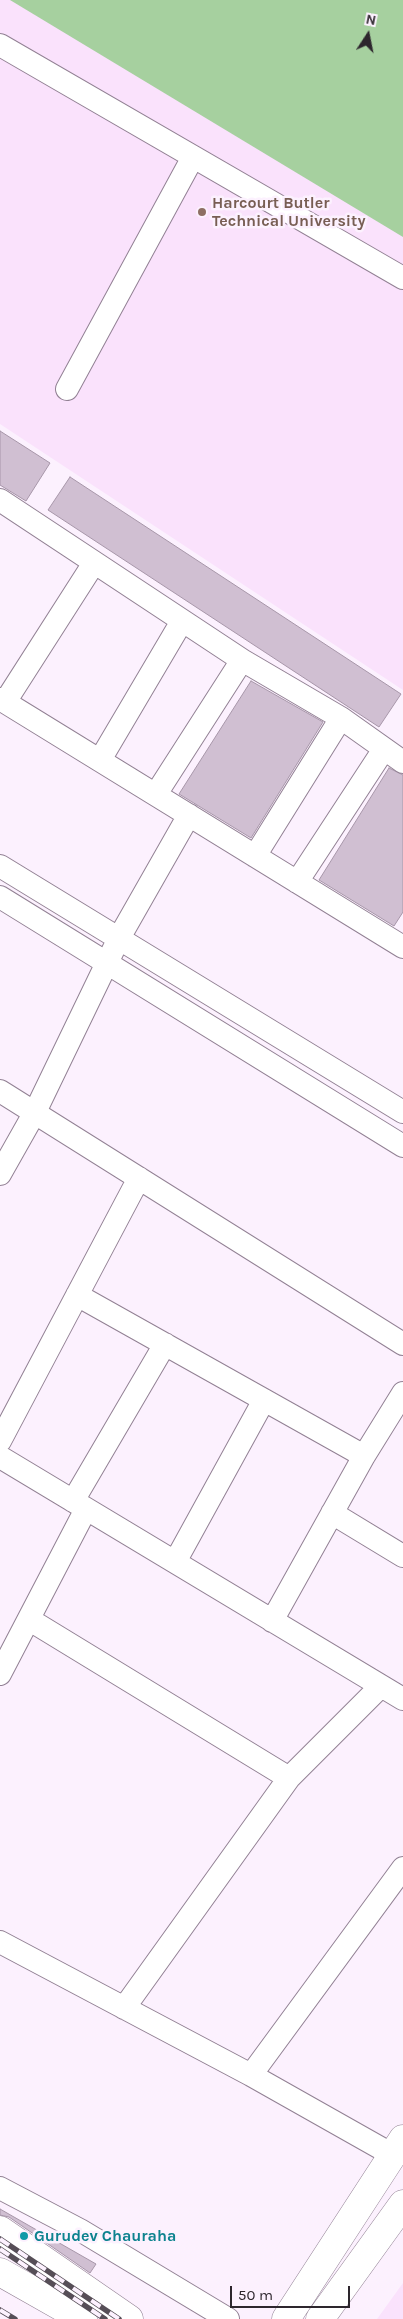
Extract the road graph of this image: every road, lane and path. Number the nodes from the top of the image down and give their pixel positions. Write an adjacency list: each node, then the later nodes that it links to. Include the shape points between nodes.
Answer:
1 (0, 45): 2 (street)
2 (193, 156): 3 (street); 4 (street)
3 (403, 278)
4 (67, 389)
5 (0, 500): 6 (street)
6 (94, 563): 7 (street); 9 (street)
7 (182, 621): 8 (street); 12 (street)
8 (242, 660): 10 (street); 14 (street)
9 (3, 700): 12 (street)
10 (341, 718): 11 (street); 16 (street)
11 (384, 749): 13 (street); 18 (street)
12 (100, 760): 14 (street)
13 (403, 762)
14 (156, 794): 15 (street)
15 (189, 815): 16 (street); 20 (street)
16 (256, 856): 18 (street)
17 (0, 866): 20 (street)
18 (297, 882): 21 (street)
19 (0, 897): 22 (street)
20 (119, 938): 22 (street); 25 (street)
21 (402, 943)
22 (108, 964): 24 (street); 26 (street)
23 (0, 1091): 24 (street)
24 (34, 1112): 27 (street); 28 (street)
25 (403, 1112)
26 (403, 1146)
27 (0, 1174)
28 (139, 1178): 29 (street); 31 (street)
29 (77, 1295): 30 (street); 34 (street)
30 (165, 1344): 33 (street); 37 (street)
31 (403, 1344)
32 (403, 1393): 35 (street)
33 (264, 1400): 35 (street); 40 (street)
34 (0, 1441)
35 (364, 1456): 38 (street)
36 (0, 1457): 37 (street)
37 (79, 1505): 40 (street); 41 (street)
38 (332, 1513): 39 (street); 42 (street)
39 (403, 1556)
40 (175, 1562): 42 (street)
41 (30, 1620): 43 (street); 46 (street)
42 (272, 1620): 44 (street)
43 (0, 1674)
44 (381, 1686): 45 (street); 46 (street)
45 (403, 1699)
46 (289, 1778): 49 (street)
47 (403, 1868): 50 (street)
48 (0, 1942): 49 (street)
49 (124, 2008): 50 (street)
50 (251, 2075): 51 (street)
51 (397, 2146): 59 (main road)
52 (0, 2188): 58 (street, via 80,2230)
53 (403, 2204): 60 (main road)
54 (0, 2230): 57 (main road)
55 (0, 2272): 56 (main road)
56 (83, 2319)
57 (129, 2319)
58 (228, 2319)
59 (286, 2319)
60 (320, 2319)

